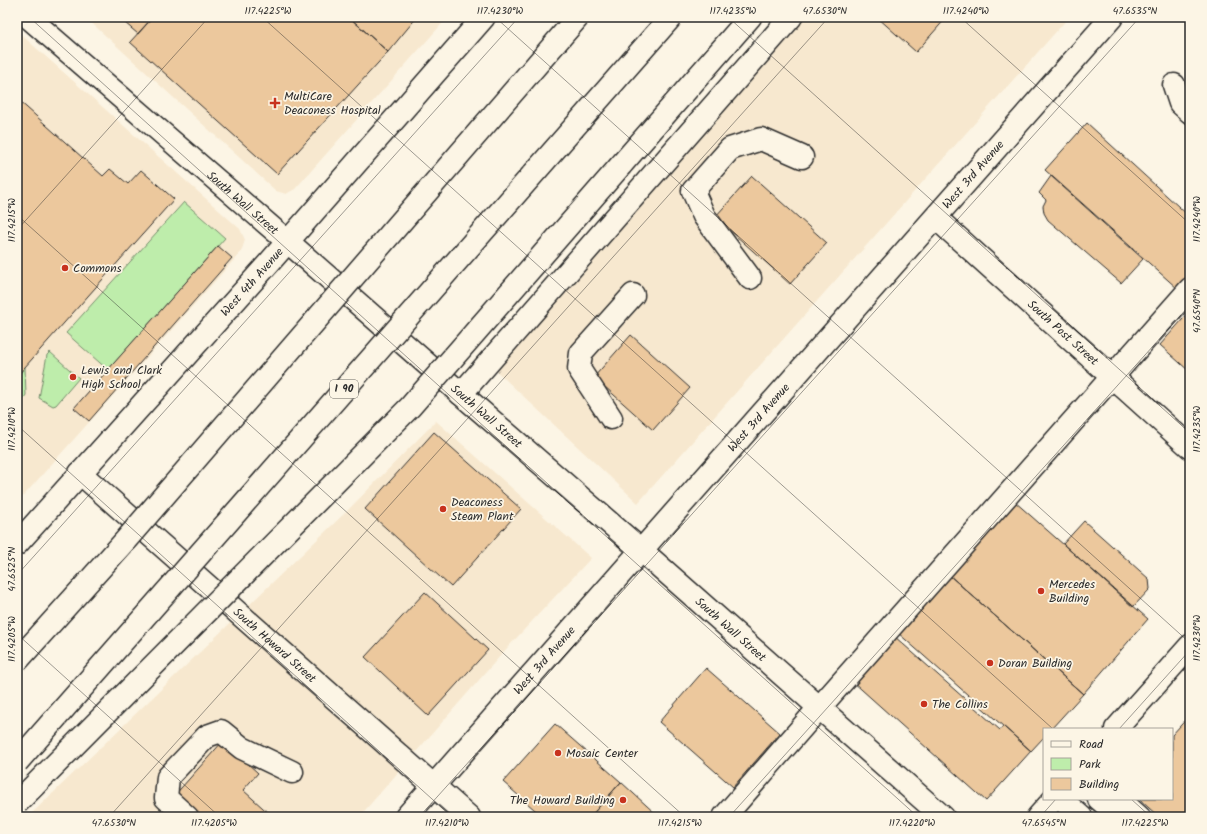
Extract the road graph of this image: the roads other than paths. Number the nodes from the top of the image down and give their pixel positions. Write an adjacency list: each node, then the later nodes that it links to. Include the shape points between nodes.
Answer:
1 (28, 17): 12 (main road, South Wall Street)
2 (484, 17): 12 (main road, West 4th Avenue)
3 (578, 17): 24 (main road, bridge, via 125,542)
4 (671, 17): 27 (main road, I 90, bridge)
5 (750, 17): 35 (main road, bridge, via 410,407)
6 (791, 17): 17 (main road)
7 (1112, 17): 11 (main road, West 3rd Avenue)
8 (1174, 85): 9 (main road, via 1180,104)
9 (1190, 112)
10 (802, 157): 13 (main road, via 761,139 730,149 693,191 704,216)
11 (936, 218): 16 (main road, South Post Street); 22 (main road, West 3rd Avenue)
12 (287, 241): 17 (main road, South Wall Street); 20 (main road, West 4th Avenue)
13 (750, 278)
14 (1190, 288): 16 (main road)
15 (633, 295): 18 (main road, via 581,353 579,369)
16 (1112, 377): 19 (main road, South Post Street); 25 (main road)
17 (461, 394): 22 (main road, South Wall Street)
18 (611, 418)
19 (1190, 447)
20 (80, 473): 21 (main road, West 4th Avenue); 29 (main road, South Howard Street)
21 (17, 544)
22 (641, 550): 25 (main road, South Wall Street); 29 (main road, West 3rd Avenue)
23 (1190, 646): 26 (main road)
24 (17, 661)
25 (819, 708): 36 (main road, South Wall Street); 40 (main road)
26 (1117, 728)
27 (17, 762)
28 (292, 772): 37 (main road, via 242,748 221,731 207,736 168,777 166,798)
29 (434, 785): 38 (main road, West 3rd Avenue); 39 (main road, South Howard Street)
30 (1053, 800): 41 (main road)
31 (1062, 800): 42 (main road)
32 (1083, 800): 43 (main road)
33 (1101, 800): 44 (main road)
34 (1120, 800): 45 (main road)
35 (17, 803)
36 (935, 814)
37 (187, 817)
38 (406, 817)
39 (469, 817)
40 (724, 817)
41 (1038, 817)
42 (1081, 817)
43 (1101, 817)
44 (1120, 817)
45 (1139, 817)

